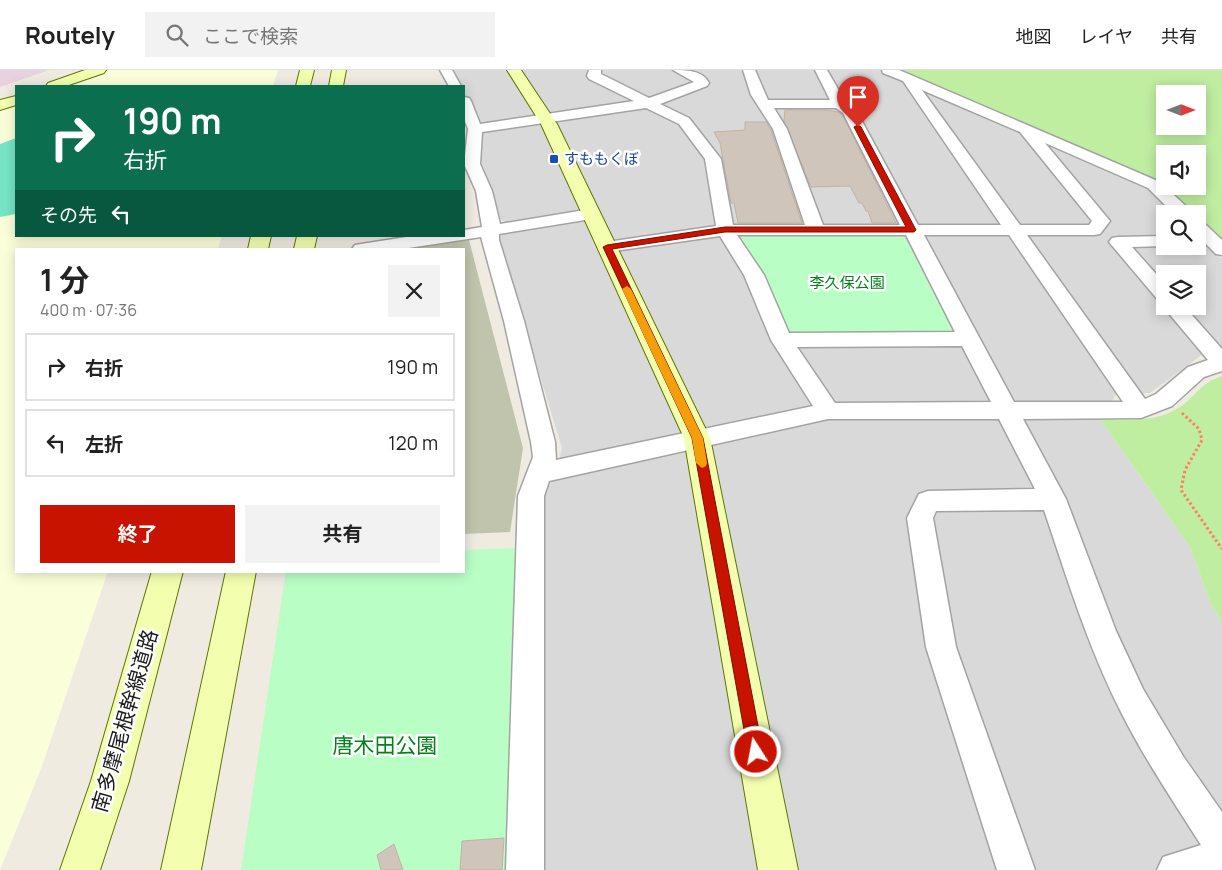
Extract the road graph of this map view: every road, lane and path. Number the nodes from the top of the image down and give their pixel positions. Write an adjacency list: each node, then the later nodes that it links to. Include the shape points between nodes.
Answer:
1 (99, 70): 12 (street)
2 (307, 70): 13 (street)
3 (340, 70): 14 (street)
4 (446, 70): 15 (street)
5 (514, 70): 22 (street)
6 (595, 70): 18 (street, via 594,76)
7 (679, 70): 18 (street, via 702,83)
8 (749, 70): 19 (street)
9 (821, 70): 20 (street)
10 (888, 70): 11 (street)
11 (907, 78): 24 (street); 31 (street)
12 (56, 85)
13 (303, 85)
14 (336, 85)
15 (454, 85)
16 (15, 100): 21 (street)
17 (465, 103): 23 (street)
18 (649, 104): 22 (street); 28 (street, via 684,121 713,159)
19 (763, 104): 20 (street); 29 (street, via 780,129)
20 (839, 104): 30 (street, via 848,110)
21 (0, 105)
22 (545, 119): 23 (street); 26 (street)
23 (476, 129): 27 (street, via 472,164 484,191 492,221)
24 (1025, 129): 25 (street, via 1154,185); 31 (street, via 1101,221 1094,230)
25 (1175, 205)
26 (591, 214): 27 (street); 35 (street)
27 (490, 230): 32 (street); 47 (street, via 543,442 545,457)
28 (725, 230): 29 (street); 35 (street); 40 (street, via 754,275)
29 (816, 230): 30 (street)
30 (912, 230): 31 (street); 39 (street)
31 (1015, 230): 43 (street)
32 (465, 235)
33 (447, 237): 36 (street)
34 (1156, 242): 37 (street, via 1118,242)
35 (607, 247): 46 (street)
36 (368, 248)
37 (1156, 286)
38 (1182, 315): 41 (street)
39 (970, 339): 40 (street); 45 (street)
40 (782, 340): 44 (street)
41 (1222, 363): 42 (street, via 1196,372)
42 (1164, 400): 43 (street); 49 (path, via 1199,429 1202,440 1181,479 1181,490)
43 (1141, 410): 45 (street)
44 (828, 411): 45 (street); 46 (street)
45 (1008, 411): 48 (street)
46 (697, 438): 47 (street); 59 (street)
47 (540, 473): 58 (street, via 531,496)
48 (1053, 499): 53 (street, via 1102,635 1132,700 1171,768); 60 (street, via 928,501 920,518 941,647)
49 (1222, 549)
50 (167, 573): 55 (street, 南多摩尾根幹線道路, via 110,781)
51 (241, 573): 52 (street)
52 (203, 763): 56 (street); 57 (street)
53 (1222, 844)
54 (1222, 858): 61 (street)
55 (80, 870)
56 (164, 870)
57 (181, 870)
58 (525, 870)
59 (778, 870)
60 (1016, 870)
61 (1176, 870)

